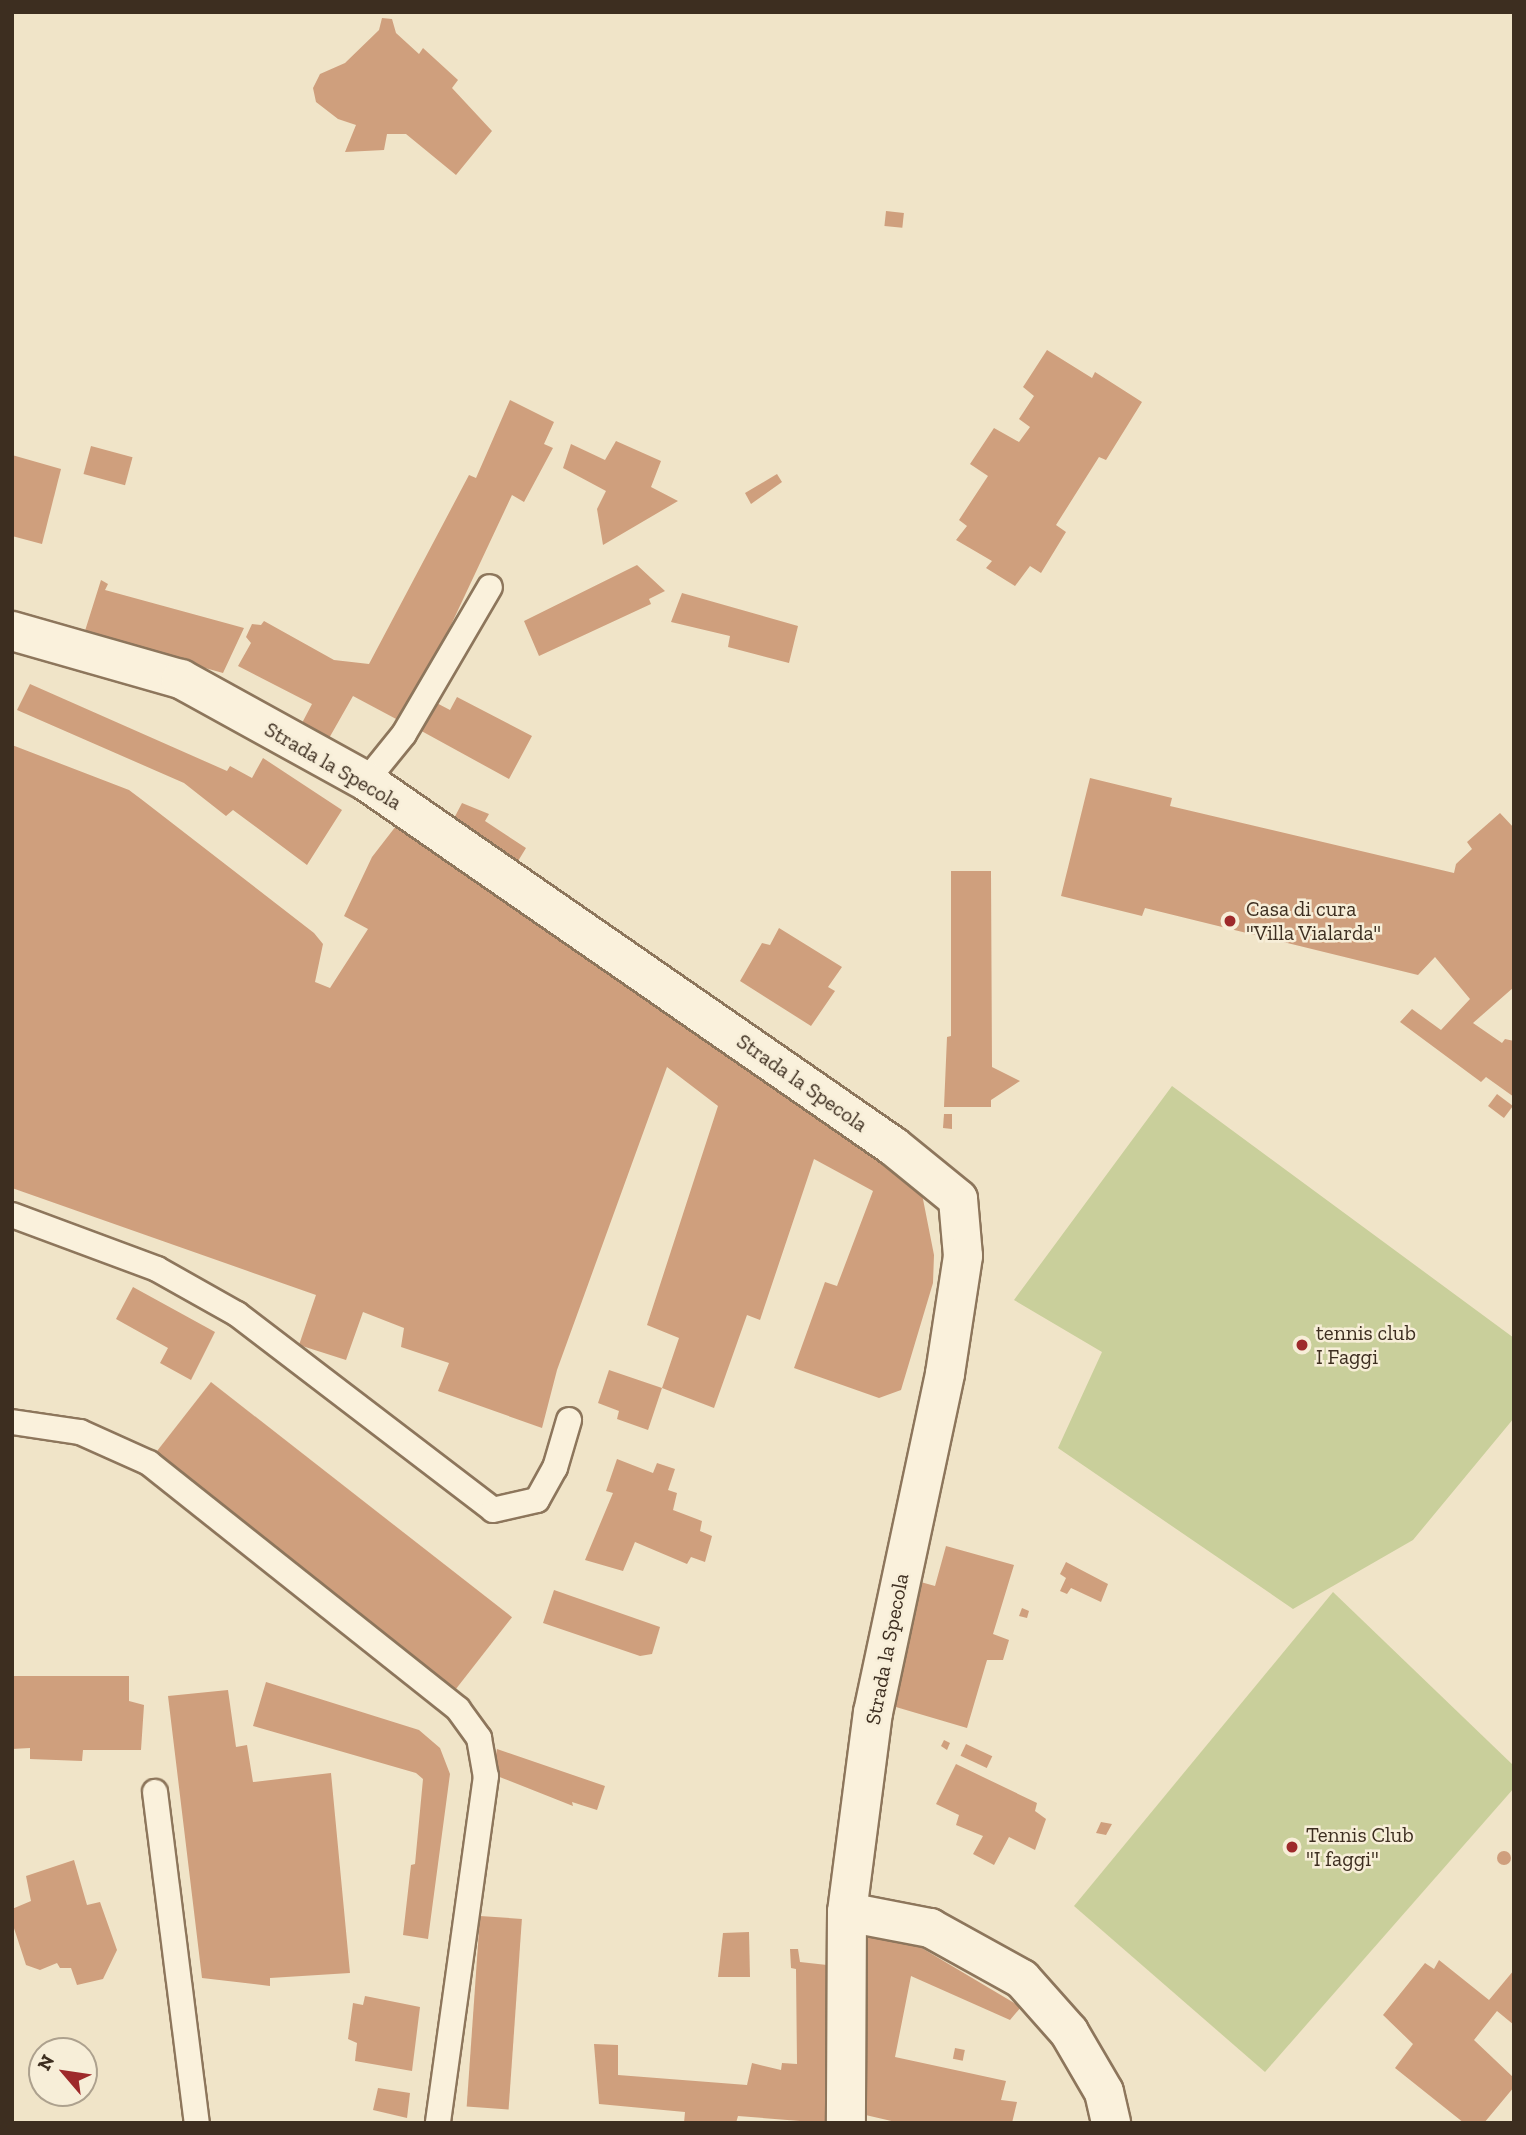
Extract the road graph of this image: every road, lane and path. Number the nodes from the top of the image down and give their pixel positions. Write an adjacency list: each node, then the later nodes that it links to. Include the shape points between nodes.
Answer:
1 (490, 587): 3 (lane, via 404,734)
2 (12, 631): 3 (street, Strada la Specola, via 181,679)
3 (366, 781): 8 (street, Strada la Specola, via 893,1146 957,1199 963,1256 945,1374 873,1712)
4 (12, 1215): 5 (lane, via 157,1269 237,1314 494,1510 537,1500 555,1468)
5 (569, 1420)
6 (12, 1422): 10 (lane, via 80,1432 149,1463 457,1709 480,1738 486,1776)
7 (155, 1792): 9 (lane)
8 (846, 1912): 11 (street, Strada la Specola); 12 (street, via 930,1928 1023,1979 1069,2032 1104,2092)
9 (197, 2123)
10 (438, 2123)
11 (846, 2123)
12 (1111, 2123)

